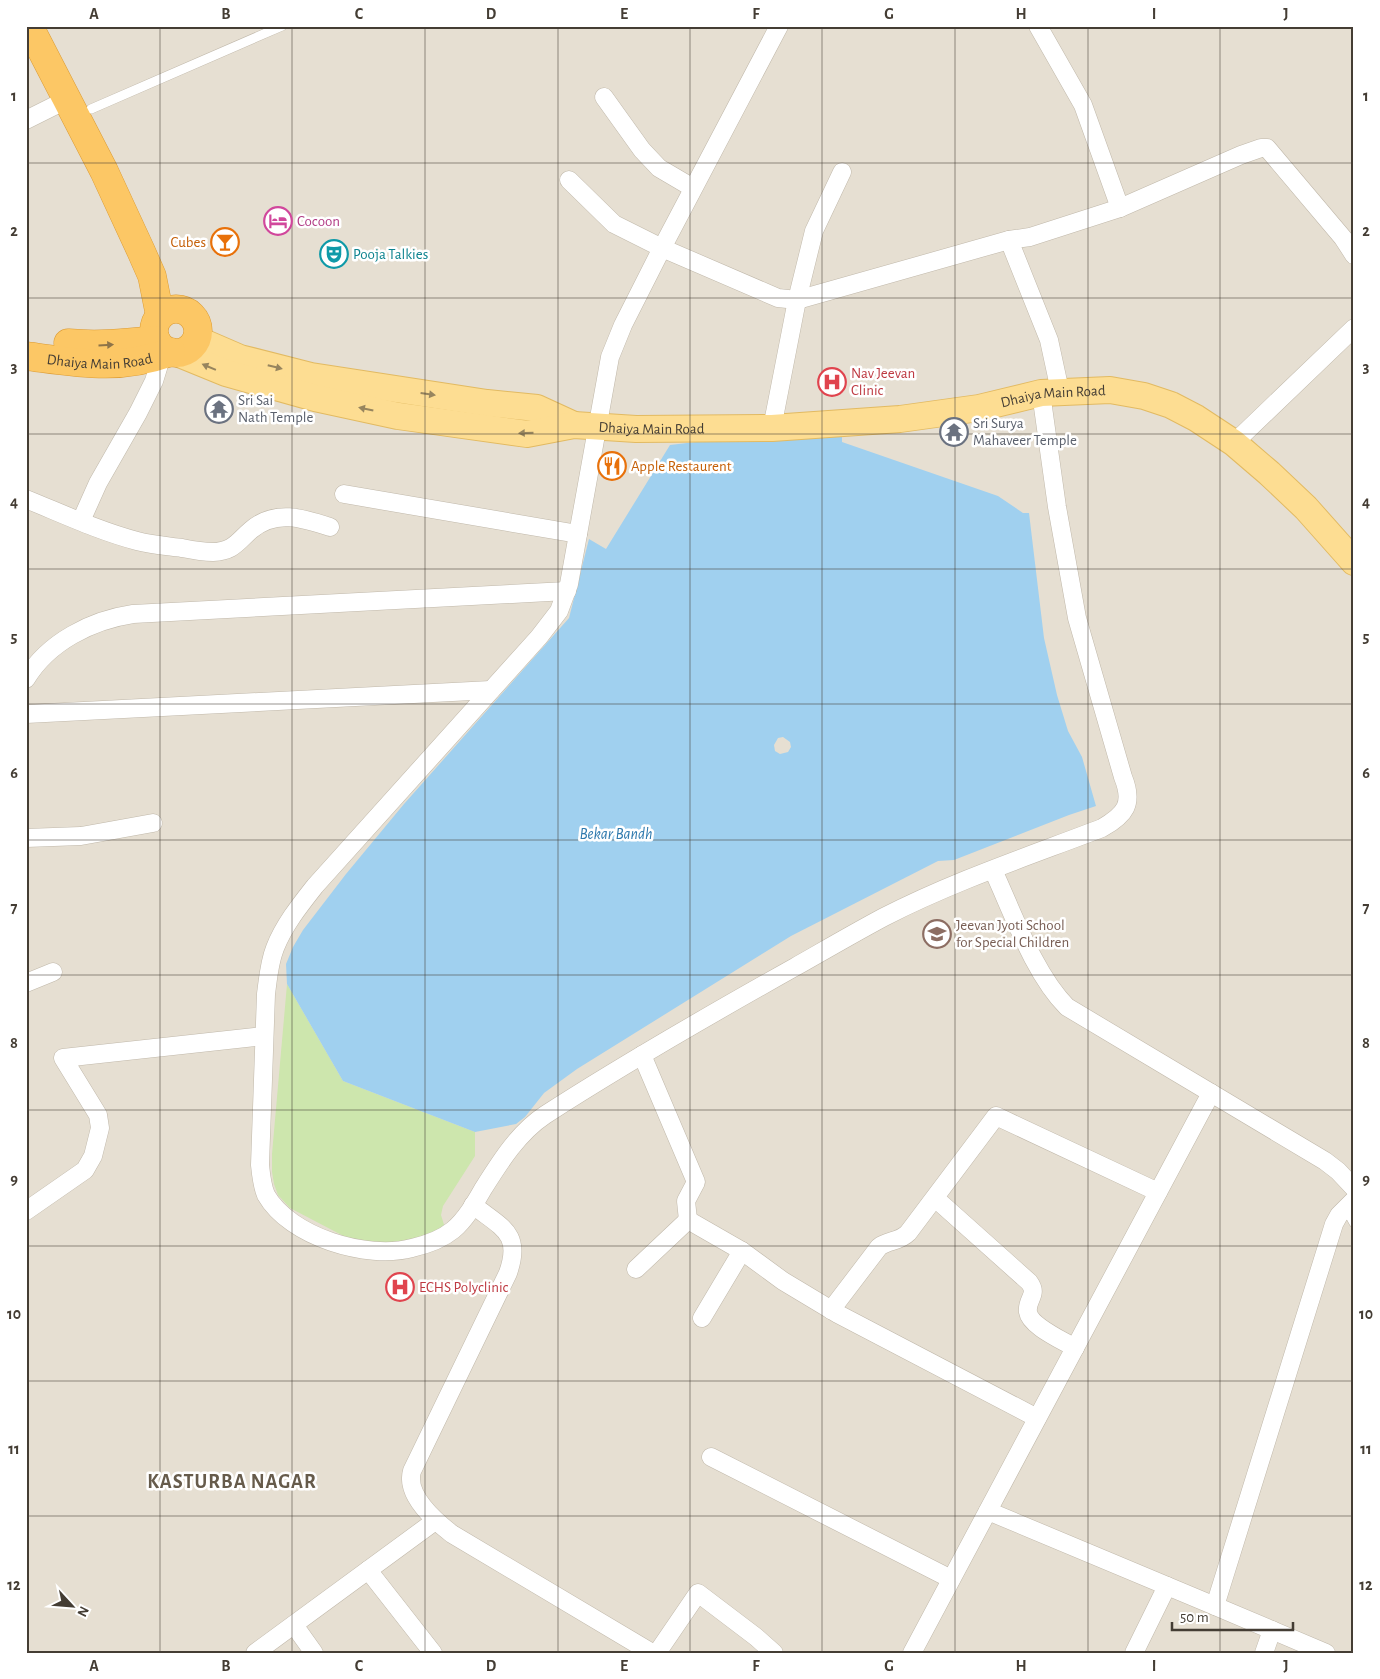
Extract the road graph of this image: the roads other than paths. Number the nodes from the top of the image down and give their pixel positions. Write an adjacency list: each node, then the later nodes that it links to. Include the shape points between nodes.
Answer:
1 (29, 26): 7 (highway)
2 (48, 26): 7 (highway)
3 (282, 26): 7 (lane)
4 (779, 26): 11 (street)
5 (1038, 26): 12 (street, via 1083,105)
6 (604, 97): 11 (street, via 659,168)
7 (79, 104): 8 (street); 18 (highway, via 104,171 152,276)
8 (26, 120)
9 (842, 172): 16 (street, via 814,230)
10 (569, 180): 14 (street, via 614,224)
11 (693, 188): 14 (street)
12 (1120, 208): 13 (street, via 1030,237); 15 (street, via 1241,155 1267,148)
13 (1010, 240): 16 (street); 21 (street, via 1049,340)
14 (662, 248): 16 (street, via 778,298); 22 (street, via 623,325)
15 (1354, 255)
16 (797, 300): 23 (street)
17 (1354, 328): 24 (street)
18 (171, 338): 19 (highway, Dhaiya Main Road, one-way to 18, via 92,346); 20 (highway, Dhaiya Main Road, via 130,363 105,364); 22 (main road, Dhaiya Main Road, via 312,376 537,408); 27 (street, via 138,413 98,483)
19 (26, 339)
20 (26, 356)
21 (1050, 392): 23 (main road, Dhaiya Main Road, via 979,408 900,419); 24 (main road, Dhaiya Main Road, via 1110,390 1144,396 1196,418); 37 (street, via 1057,507 1076,618 1129,790 1128,801 1123,813 1102,828)
22 (586, 426): 23 (main road, Dhaiya Main Road); 29 (street)
23 (772, 428)
24 (1234, 443): 30 (main road, Dhaiya Main Road, via 1306,508)
25 (344, 494): 29 (street)
26 (26, 499): 27 (street)
27 (81, 521): 28 (street, via 137,541 211,552 227,550 268,518 302,518)
28 (330, 527)
29 (578, 534): 31 (street)
30 (1354, 562)
31 (567, 591): 32 (street, via 113,617 96,622 62,642); 33 (street, via 559,611)
32 (26, 679)
33 (491, 690): 34 (street); 40 (street, via 315,886 285,927 274,948 269,969)
34 (26, 714)
35 (153, 823): 36 (street, via 81,836)
36 (26, 838)
37 (993, 870): 41 (street, via 884,917); 42 (street, via 1036,964 1067,1007)
38 (53, 972): 39 (street)
39 (26, 982)
40 (264, 1036): 46 (street, via 262,1180 265,1193 273,1204 296,1225 347,1246 398,1251 444,1236 462,1222); 48 (street, via 63,1058 98,1115 100,1128 93,1156 85,1170)
41 (642, 1055): 46 (street, via 542,1117 500,1162); 49 (street, via 696,1182 686,1202)
42 (1210, 1093): 43 (street, via 1325,1161); 44 (street)
43 (1354, 1188)
44 (1158, 1192): 45 (street, via 996,1116); 54 (street)
45 (935, 1198): 52 (street, via 904,1238 884,1243 874,1253); 54 (street, via 1029,1282 1034,1293 1028,1313 1036,1324)
46 (474, 1205): 58 (street, via 507,1232 513,1244 513,1258 409,1479 411,1487)
47 (1351, 1210): 62 (street, via 1334,1224)
48 (26, 1211)
49 (688, 1220): 50 (street); 51 (street)
50 (742, 1251): 52 (street); 53 (street)
51 (636, 1269)
52 (831, 1310): 55 (street)
53 (702, 1318)
54 (1075, 1348): 55 (street)
55 (1037, 1418): 57 (street)
56 (711, 1457): 60 (street)
57 (988, 1511): 60 (street); 61 (street)
58 (435, 1521): 59 (street); 68 (street)
59 (368, 1570): 63 (street); 67 (street)
60 (951, 1579): 71 (street)
61 (1167, 1586): 62 (street); 72 (street)
62 (1215, 1606): 64 (street)
63 (294, 1625): 65 (street); 66 (street)
64 (1272, 1630): 73 (street); 74 (street)
65 (256, 1653)
66 (314, 1653)
67 (434, 1653)
68 (652, 1653)
69 (657, 1653): 70 (street, via 698,1593)
70 (774, 1653)
71 (912, 1653)
72 (1134, 1653)
73 (1264, 1653)
74 (1326, 1653)

